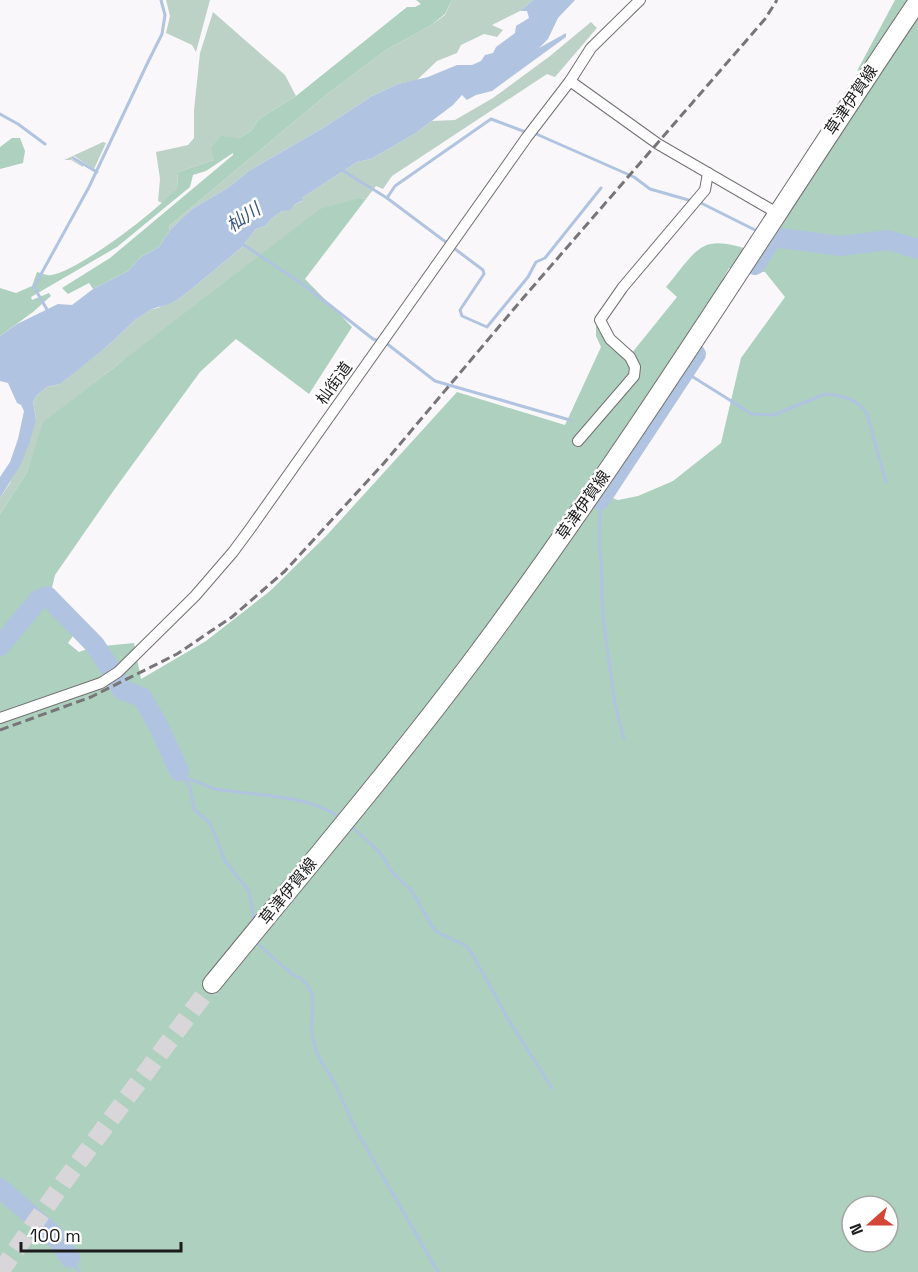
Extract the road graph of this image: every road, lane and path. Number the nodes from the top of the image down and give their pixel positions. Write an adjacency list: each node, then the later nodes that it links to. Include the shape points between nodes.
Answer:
1 (640, 0): 3 (street, 杣街道, via 591,48)
2 (918, 1): 5 (main road, 草津伊賀線)
3 (570, 81): 4 (street, via 658,144); 7 (street, 杣街道, via 214,574 144,648 101,683)
4 (708, 173): 5 (street); 6 (street, via 705,190 600,320 610,339 630,357 634,376)
5 (777, 213): 8 (main road, 草津伊賀線, via 595,489 482,647 398,758)
6 (578, 441)
7 (0, 718)
8 (212, 984)

